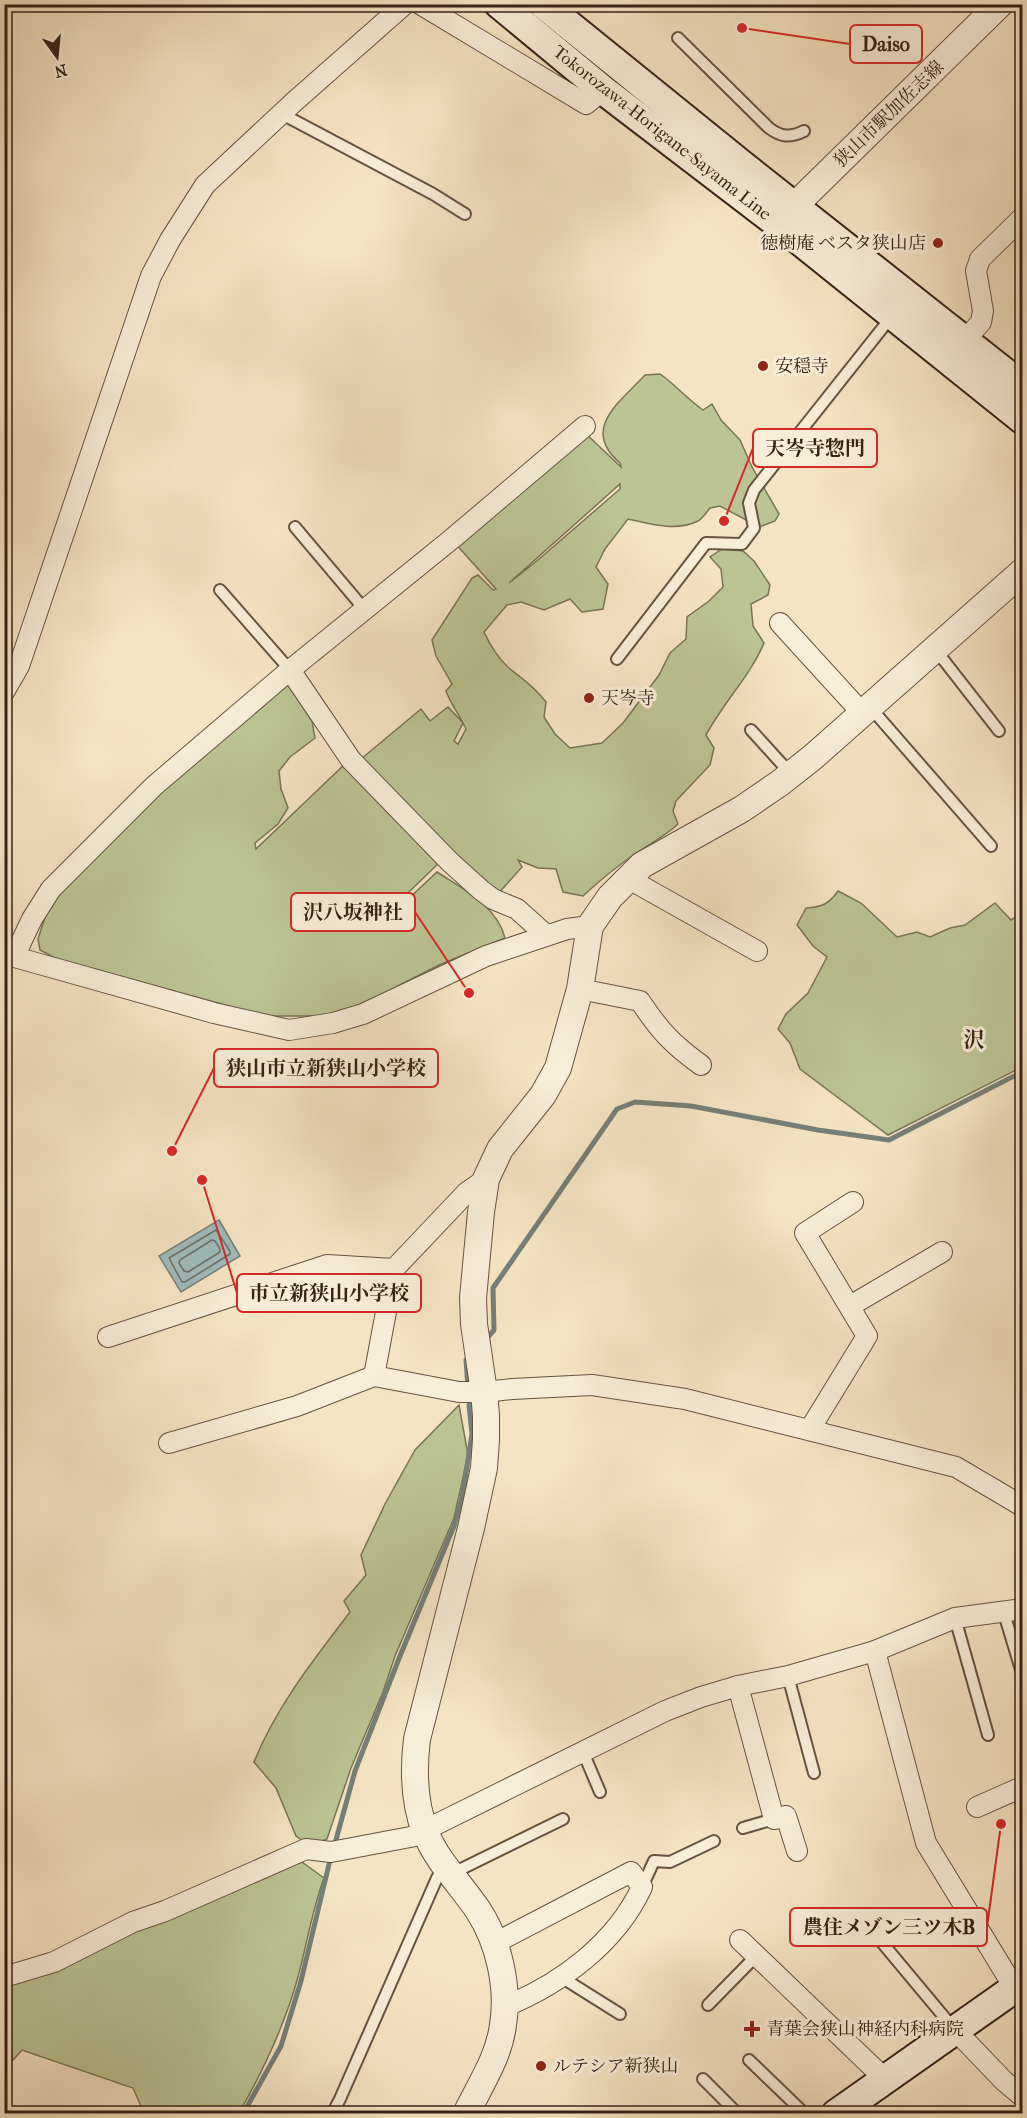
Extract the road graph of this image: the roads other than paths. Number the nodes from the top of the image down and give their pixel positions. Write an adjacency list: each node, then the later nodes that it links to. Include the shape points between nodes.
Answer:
1 (405, 4): 8 (street)
2 (420, 4): 7 (street, via 586,104)
3 (499, 4): 7 (main road, Tokorozawa-Horigane-Sayama Line)
4 (543, 4): 11 (main road, Tokorozawa-Horigane-Sayama Line)
5 (1000, 4): 11 (street, 狭山市駅加佐志線)
6 (678, 38): 9 (lane, via 778,135)
7 (603, 90): 11 (main road, Tokorozawa-Horigane-Sayama Line)
8 (282, 114): 10 (lane); 26 (street, via 205,185 151,276 20,666)
9 (804, 132)
10 (465, 214)
11 (786, 214): 13 (main road, Tokorozawa-Horigane-Sayama Line); 14 (main road, Tokorozawa-Horigane-Sayama Line)
12 (1023, 218): 14 (street, via 980,259 976,271 983,311 981,322)
13 (893, 315): 16 (main road, Tokorozawa-Horigane-Sayama Line); 24 (lane, via 754,490 749,503 754,528 742,544 706,543)
14 (965, 340): 15 (main road, Tokorozawa-Horigane-Sayama Line)
15 (1023, 386)
16 (1023, 418)
17 (585, 426): 21 (street)
18 (295, 527): 21 (lane)
19 (1023, 572): 23 (street)
20 (220, 590): 25 (lane)
21 (365, 610): 25 (street)
22 (780, 623): 27 (street)
23 (935, 649): 27 (street); 29 (lane)
24 (617, 659)
25 (290, 669): 34 (street, via 351,760 481,890 517,909); 36 (street, via 154,786 51,889)
26 (4, 692)
27 (867, 710): 30 (street); 31 (lane)
28 (751, 729): 30 (lane)
29 (999, 731)
30 (791, 774): 32 (street, via 742,809 642,864)
31 (991, 846)
32 (629, 879): 33 (street, via 610,897); 35 (street)
33 (590, 926): 34 (street); 37 (street)
34 (546, 935): 36 (street, via 486,956 363,1014 289,1030)
35 (757, 951)
36 (9, 956)
37 (580, 989): 38 (street, via 640,1001 674,1046); 39 (street, via 555,1074 500,1149)
38 (701, 1065)
39 (486, 1179): 42 (street, via 467,1192); 46 (street, via 473,1298)
40 (854, 1202): 43 (street, via 805,1233)
41 (942, 1252): 43 (street)
42 (394, 1269): 44 (street, via 327,1265); 45 (street)
43 (850, 1306): 47 (street, via 867,1336)
44 (108, 1337)
45 (374, 1376): 46 (street, via 459,1392); 48 (street, via 297,1407)
46 (484, 1392): 47 (street, via 592,1385 685,1399); 65 (street, via 484,1468 417,1739 414,1783)
47 (810, 1429): 49 (street, via 957,1467)
48 (169, 1443)
49 (1023, 1506)
50 (1013, 1609): 51 (street); 53 (lane)
51 (955, 1618): 52 (street); 56 (lane)
52 (875, 1651): 54 (street); 76 (street, via 926,1844)
53 (1022, 1673)
54 (788, 1676): 55 (street); 58 (lane)
55 (738, 1686): 57 (street, via 665,1711); 63 (street)
56 (988, 1735)
57 (582, 1752): 59 (lane); 65 (street)
58 (814, 1773)
59 (600, 1792)
60 (1023, 1793): 61 (street, via 1020,1788)
61 (977, 1807)
62 (563, 1819): 68 (lane)
63 (774, 1819): 64 (lane); 67 (street, via 786,1816)
64 (743, 1828)
65 (426, 1832): 68 (street); 74 (street, via 331,1852 306,1849 133,1922 54,1962)
66 (714, 1841): 69 (lane, via 670,1862 654,1861)
67 (797, 1851)
68 (448, 1870): 72 (street, via 479,1912); 85 (lane, via 437,1878)
69 (642, 1887): 72 (street, via 631,1872); 75 (street, via 632,1908 602,1945)
70 (859, 1915): 80 (lane)
71 (740, 1940): 73 (street)
72 (495, 1943): 78 (street)
73 (756, 1956): 77 (lane); 83 (street)
74 (4, 1977)
75 (561, 1977): 78 (street); 79 (lane)
76 (1019, 1986): 80 (main road)
77 (708, 2006)
78 (504, 2007): 86 (street, via 500,2041)
79 (620, 2014)
80 (956, 2031): 83 (main road); 84 (street)
81 (749, 2060): 88 (lane)
82 (703, 2079): 87 (lane)
83 (886, 2080): 89 (main road)
84 (1023, 2096)
85 (332, 2114)
86 (466, 2114)
87 (738, 2114)
88 (805, 2114)
89 (836, 2114)

